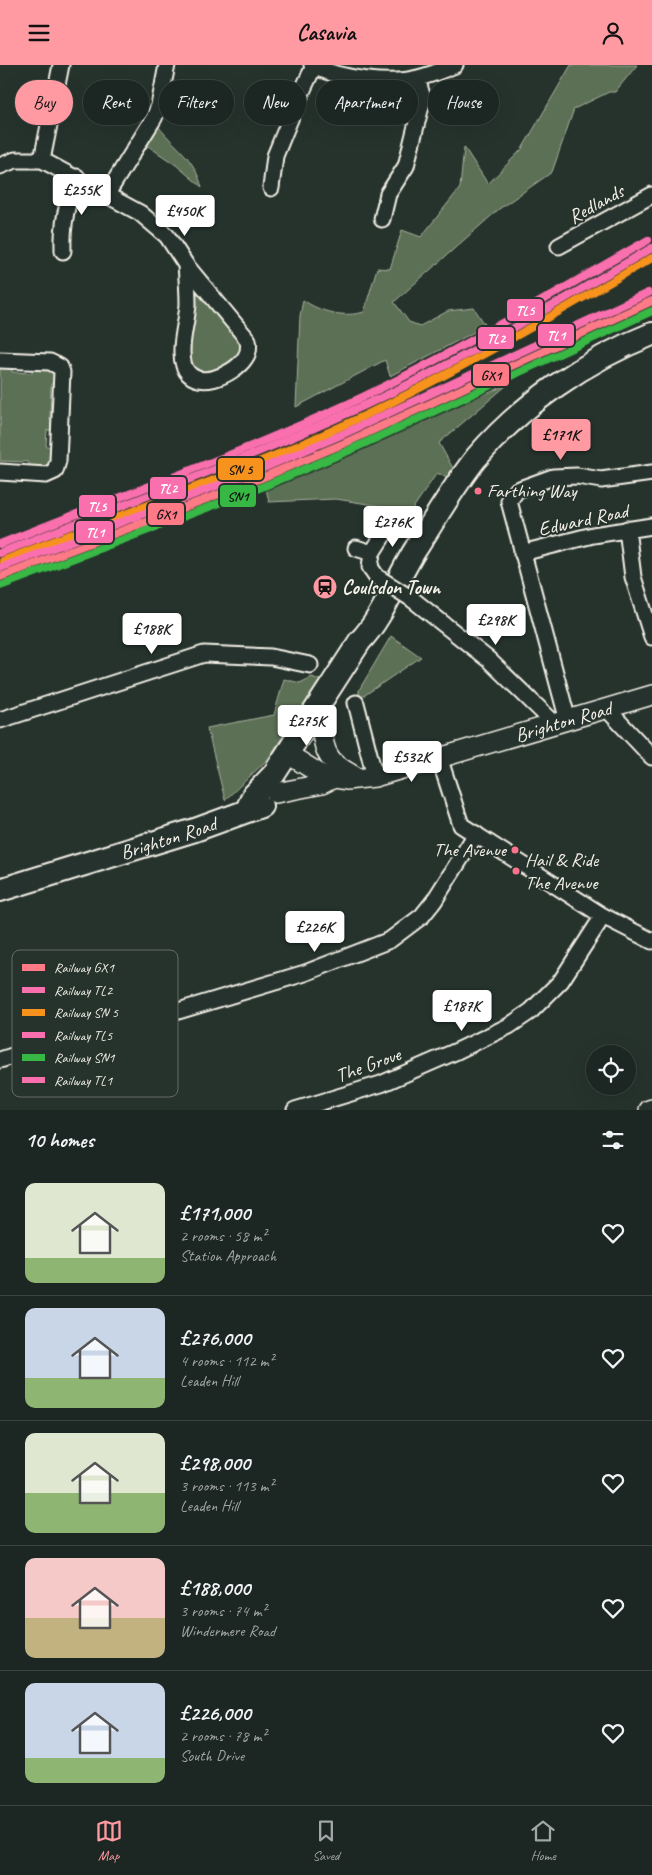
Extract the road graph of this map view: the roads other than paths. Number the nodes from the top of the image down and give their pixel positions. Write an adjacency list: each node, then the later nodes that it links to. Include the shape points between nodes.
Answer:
1 (61, 65): 6 (street)
2 (167, 65): 10 (street, via 154,118)
3 (455, 65): 5 (street)
4 (320, 67): 5 (street, via 373,80); 9 (street, via 297,102 275,156)
5 (417, 79): 12 (street, via 423,98 406,167 388,194)
6 (42, 160): 7 (street, via 15,160); 8 (street)
7 (0, 166)
8 (77, 177): 10 (street); 13 (street)
9 (271, 188)
10 (107, 194): 15 (street, via 140,213 167,237)
11 (652, 195): 14 (street, Redlands)
12 (382, 219)
13 (59, 242)
14 (559, 247)
15 (186, 265): 15 (street, via 188,304 182,357 189,374 207,381 240,364 249,349 248,340)
16 (652, 334): 26 (highway, via 582,368 525,410 477,458 416,549)
17 (0, 360): 18 (street, via 50,362 60,367 62,372 55,471 46,475)
18 (0, 472)
19 (652, 473): 25 (street, via 601,480 553,477 518,490 511,497 510,506)
20 (391, 523): 24 (street)
21 (652, 526): 22 (street, Edward Road)
22 (627, 529): 25 (street, Edward Road); 27 (street, via 632,577)
23 (356, 548): 24 (street)
24 (372, 553): 33 (street, bridge, via 370,567 377,577 412,599)
25 (522, 553): 33 (street)
26 (368, 633): 34 (highway, via 355,667); 37 (highway, via 360,641)
27 (652, 637)
28 (301, 666): 32 (street, via 271,657 204,654)
29 (652, 695): 31 (main road, Brighton Road)
30 (356, 703): 38 (street)
31 (607, 709): 33 (main road, Brighton Road); 36 (street)
32 (0, 720)
33 (561, 722): 35 (main road, Brighton Road)
34 (322, 727): 37 (highway); 38 (main road, via 325,751 330,760)
35 (439, 757): 38 (main road, Brighton Road); 42 (street, via 459,823)
36 (652, 757)
37 (294, 758): 39 (main road, Brighton Road); 40 (highway); 41 (highway, via 252,796)
38 (367, 778): 39 (main road, Brighton Road)
39 (332, 779): 40 (main road, Brighton Road, via 322,785)
40 (276, 793): 41 (highway, Brighton Road, via 260,807)
41 (247, 810): 43 (highway, Brighton Road, via 195,830)
42 (476, 834): 44 (street); 46 (street, via 422,917 390,940 305,973)
43 (0, 889)
44 (603, 916): 45 (street); 49 (street, The Grove, via 561,981 531,1011 509,1026 381,1084)
45 (652, 941)
46 (178, 1011)
47 (12, 1055): 48 (street)
48 (0, 1059)
49 (295, 1110)

